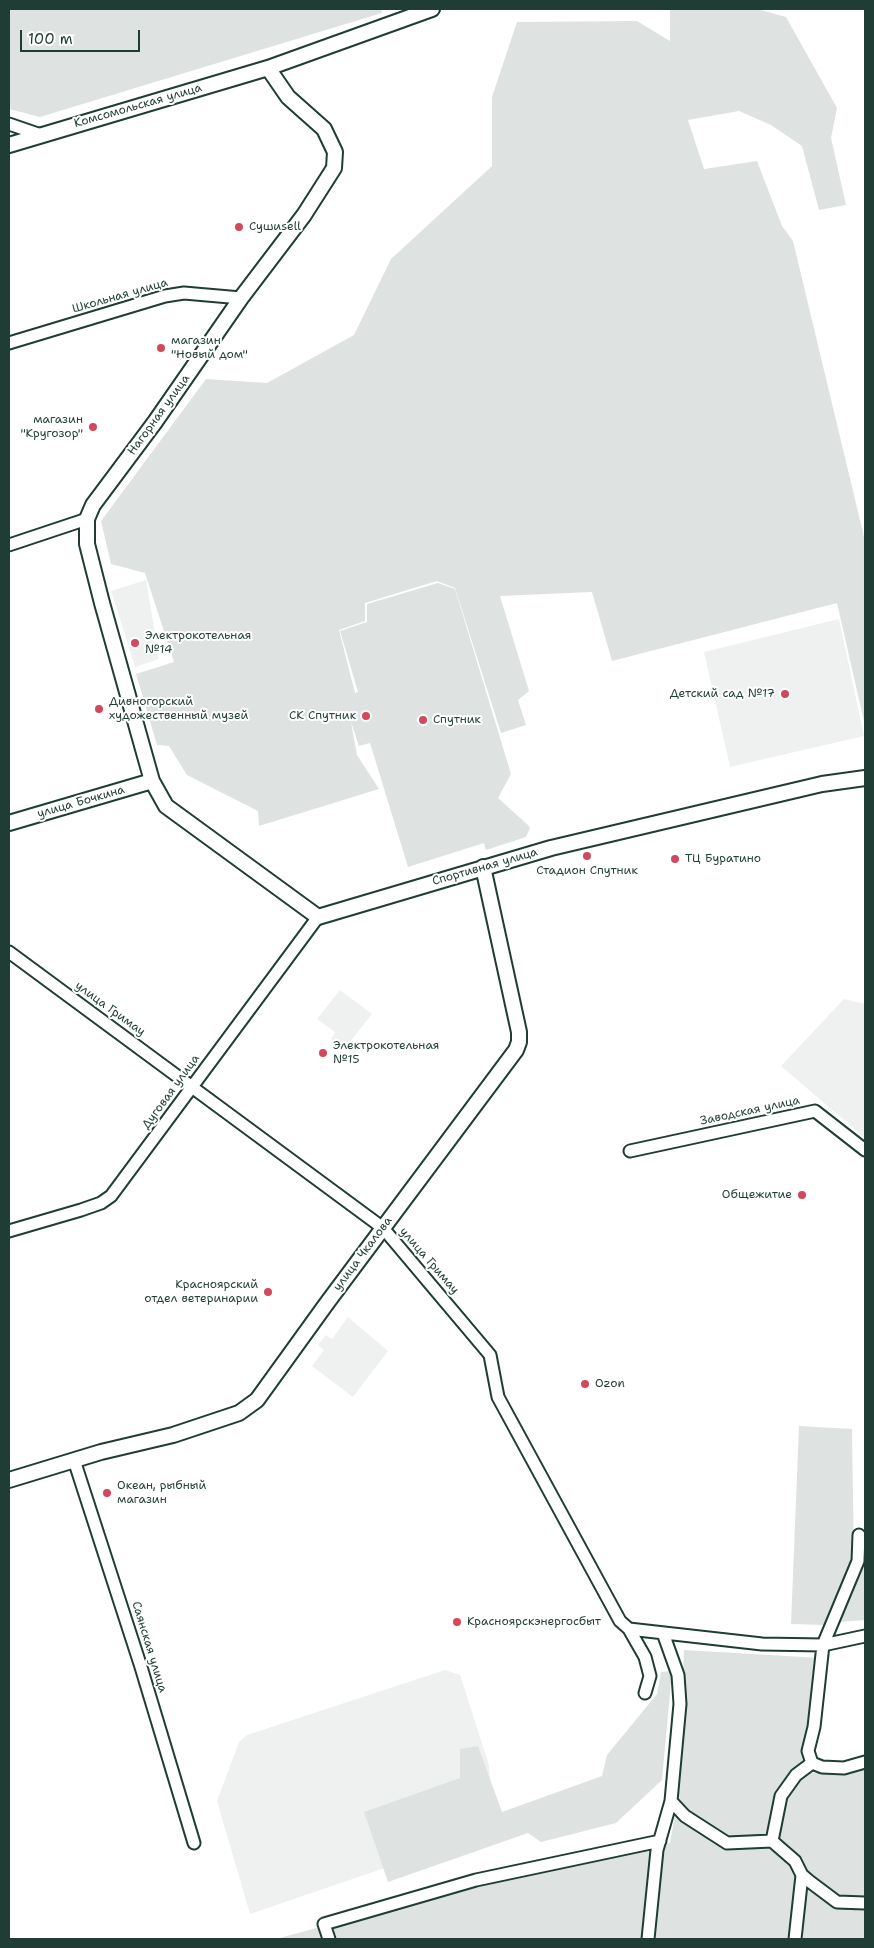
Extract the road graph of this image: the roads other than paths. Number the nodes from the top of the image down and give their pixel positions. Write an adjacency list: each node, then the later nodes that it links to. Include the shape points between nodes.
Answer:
1 (400, 9): 3 (main road, via 400,15)
2 (432, 9): 3 (main road, Комсомольская улица)
3 (392, 24): 4 (main road, Комсомольская улица)
4 (268, 68): 6 (main road, Комсомольская улица); 8 (main road, Нагорная улица, via 288,97 324,129 335,152 334,168 304,215)
5 (9, 124): 6 (street)
6 (42, 135): 7 (main road, Комсомольская улица)
7 (9, 145)
8 (241, 298): 9 (street, Школьная улица, via 184,293 165,296); 10 (main road, Нагорная улица)
9 (9, 343)
10 (86, 519): 11 (street); 13 (main road, via 90,560)
11 (9, 545)
12 (865, 778): 15 (main road, Спортивная улица, via 745,801)
13 (152, 781): 14 (main road, улица Бочкина); 16 (main road, via 166,806)
14 (9, 823)
15 (483, 867): 16 (main road, Спортивная улица); 21 (main road, улица Чкалова, via 519,1042)
16 (318, 917): 18 (street, Дуговая улица)
17 (9, 952): 18 (street, улица Гримау)
18 (191, 1087): 21 (street, улица Гримау); 22 (street, Дуговая улица, via 108,1199)
19 (865, 1150): 20 (street, Заводская улица, via 815,1111)
20 (630, 1152)
21 (383, 1228): 23 (main road, улица Чкалова, via 250,1407 173,1435); 26 (street, улица Гримау, via 490,1355 498,1397 620,1620)
22 (9, 1231)
23 (74, 1460): 24 (main road, улица Чкалова); 36 (street, Саянская улица)
24 (9, 1480)
25 (859, 1535): 29 (street, via 858,1561)
26 (629, 1629): 27 (street); 30 (street, улица Гримау, via 645,1657 650,1676)
27 (663, 1633): 29 (street, via 762,1644); 33 (street, via 678,1675 680,1704)
28 (865, 1636): 29 (street)
29 (823, 1645): 32 (street, via 814,1727 808,1751)
30 (645, 1693)
31 (865, 1762): 32 (street, via 844,1768 822,1768)
32 (812, 1763): 35 (street, via 796,1775 781,1796)
33 (671, 1801): 34 (street); 35 (street, via 685,1816 726,1843)
34 (660, 1841): 39 (street, via 476,1880 333,1921 324,1924); 40 (street)
35 (772, 1841): 37 (street, via 796,1861)
36 (194, 1843)
37 (802, 1875): 38 (street, via 837,1902); 41 (street)
38 (865, 1902)
39 (329, 1939)
40 (648, 1939)
41 (793, 1939)

